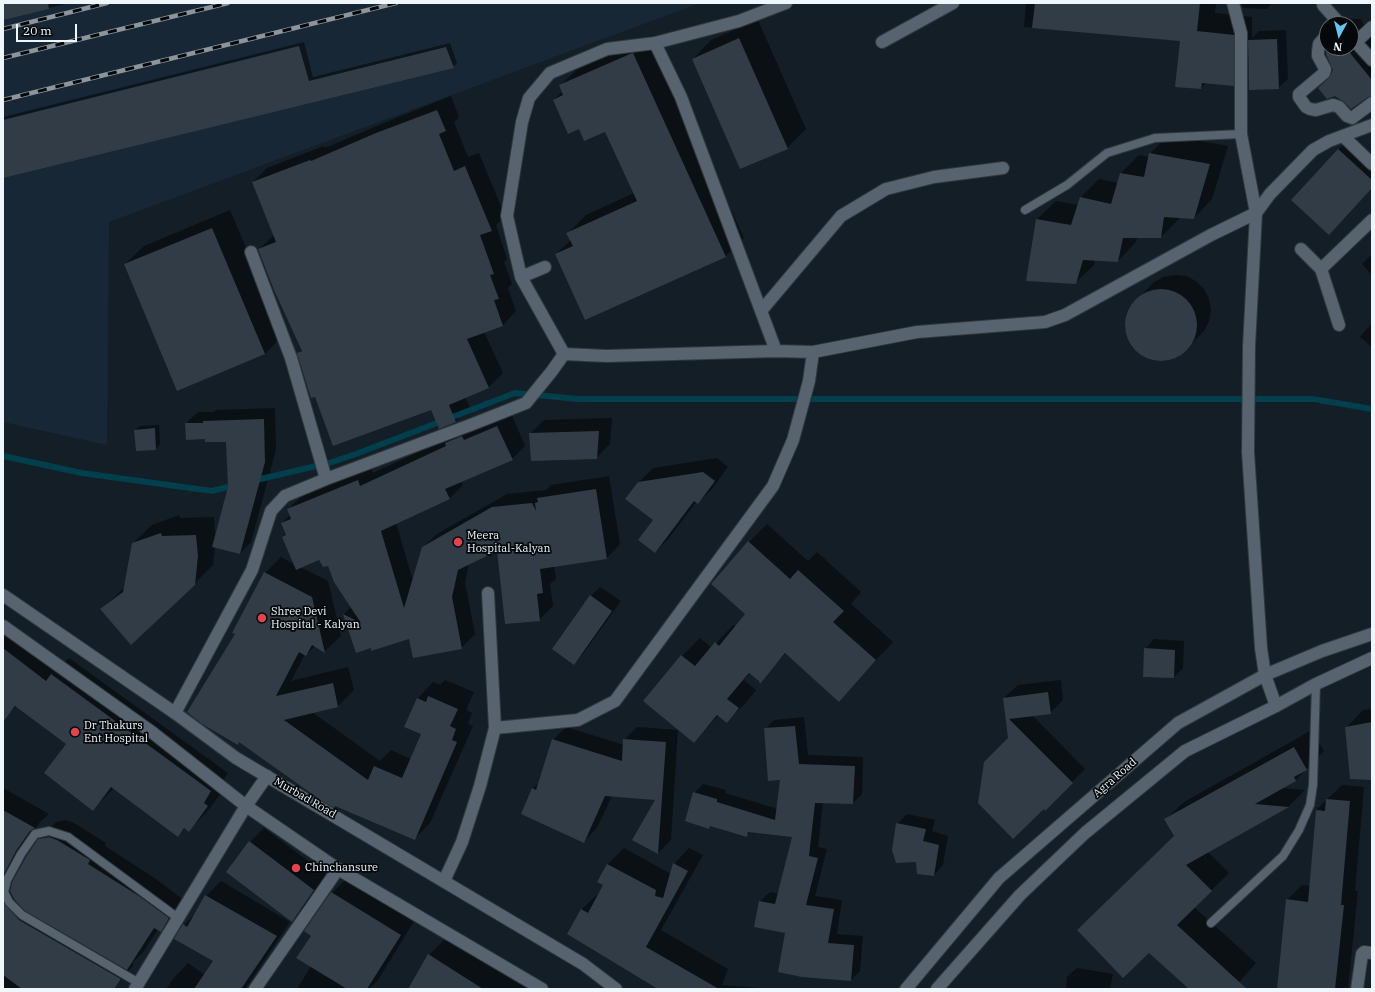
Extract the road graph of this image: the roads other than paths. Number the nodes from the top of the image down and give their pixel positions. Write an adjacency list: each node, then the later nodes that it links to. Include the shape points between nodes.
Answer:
1 (786, 3): 8 (street, via 739,22)
2 (953, 3): 9 (street)
3 (1233, 3): 15 (street, via 1241,33)
4 (1323, 4): 5 (street)
5 (1333, 16)
6 (1372, 27): 7 (street)
7 (1359, 35)
8 (655, 42): 26 (street, via 607,49 550,73 529,98 522,122 507,216); 27 (street, via 681,97)
9 (882, 42)
10 (1319, 44): 13 (street, via 1318,56 1325,69 1324,73 1299,94 1306,107 1316,110 1339,107 1352,118)
11 (1359, 46): 12 (street)
12 (1372, 60)
13 (1372, 103)
14 (1372, 125): 16 (street)
15 (1241, 134): 19 (lane, via 1155,138 1107,153 1067,185); 20 (street)
16 (1343, 136): 17 (street); 20 (street, via 1313,150 1270,194)
17 (1372, 164)
18 (1003, 168): 27 (street, via 934,177 886,189 841,216)
19 (1025, 210)
20 (1256, 213): 30 (street, via 1065,315 1045,322 917,332); 38 (street, via 1249,346 1248,452)
21 (1372, 220): 25 (street)
22 (1301, 249): 25 (street)
23 (251, 252): 32 (street, via 291,358)
24 (545, 267): 26 (street)
25 (1321, 268): 28 (street)
26 (521, 277): 31 (street)
27 (761, 311): 29 (street)
28 (1339, 325)
29 (776, 351): 30 (street); 31 (street, via 607,356)
30 (813, 352): 42 (street, via 809,381 793,440 773,486 615,701 578,720)
31 (564, 354): 32 (street, via 526,403)
32 (326, 478): 41 (street, via 285,496 271,511 252,570)
33 (488, 593): 42 (street)
34 (3, 595): 41 (street, Murbad Road)
35 (3, 626): 44 (street, via 153,733)
36 (1372, 634): 38 (street, Agra Road, via 1322,651)
37 (1372, 658): 39 (street, Agra Road)
38 (1265, 675): 40 (street); 54 (street, Agra Road, via 1178,723 999,878)
39 (1316, 684): 40 (street, Agra Road); 48 (lane, via 1313,785 1310,805 1299,830 1282,856)
40 (1276, 706): 55 (street, Agra Road, via 1185,751 1085,833 1020,895)
41 (175, 713): 43 (street, Murbad Road, via 236,758)
42 (494, 728): 46 (street, via 480,786 462,842)
43 (267, 776): 44 (street); 46 (street, Murbad Road)
44 (246, 806): 45 (street); 47 (street)
45 (338, 869): 51 (street); 52 (street)
46 (444, 882): 53 (street, Murbad Road, via 583,964)
47 (178, 918): 50 (street); 50 (lane, via 68,837 49,831 35,834 21,854 7,880 4,892 9,902 22,915)
48 (1211, 923)
49 (1372, 953): 56 (street, via 1362,954)
50 (137, 986)
51 (255, 989)
52 (542, 989)
53 (616, 989)
54 (906, 989)
55 (937, 989)
56 (1357, 989)

